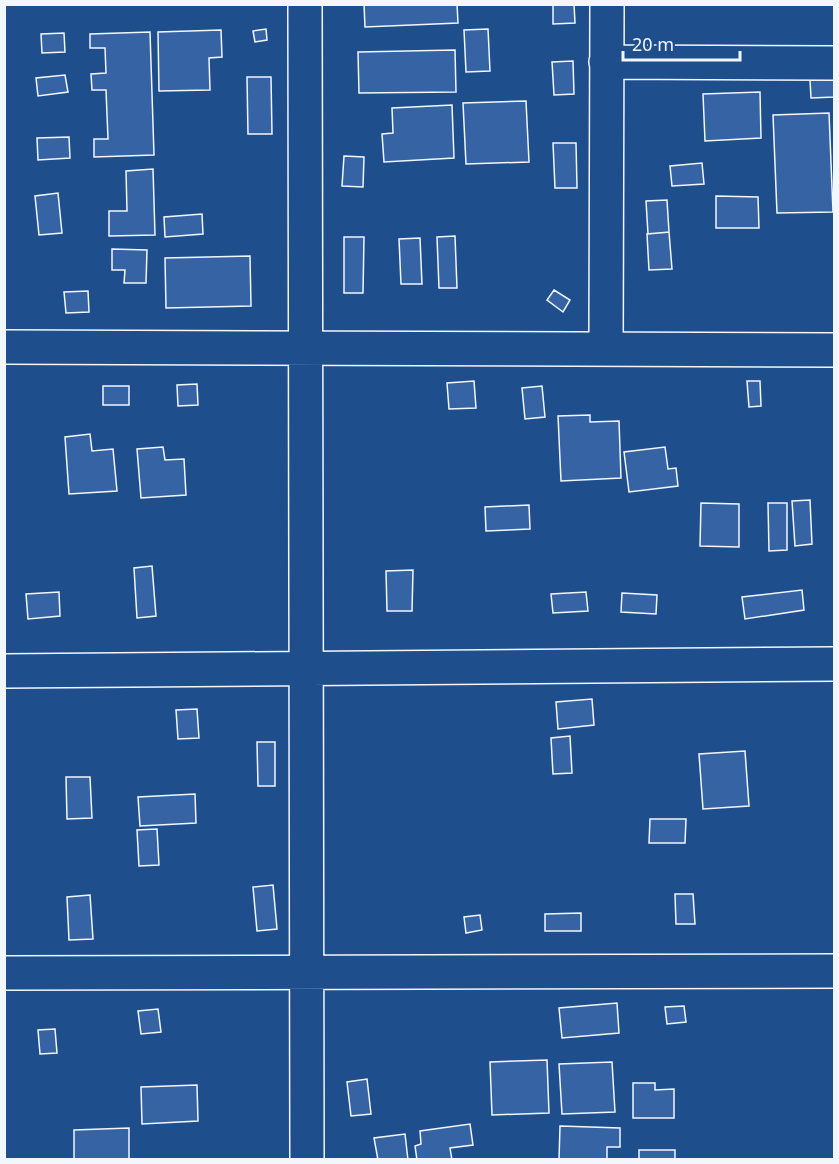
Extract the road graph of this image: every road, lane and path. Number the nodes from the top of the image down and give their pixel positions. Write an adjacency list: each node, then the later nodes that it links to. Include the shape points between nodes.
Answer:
1 (305, 4): 6 (street)
2 (607, 4): 3 (street)
3 (606, 62): 4 (street); 7 (street)
4 (834, 63)
5 (4, 347): 6 (street)
6 (306, 348): 7 (street); 10 (street)
7 (606, 349): 8 (street)
8 (834, 350)
9 (834, 664): 10 (street)
10 (306, 669): 11 (street); 13 (street)
11 (4, 671)
12 (834, 971): 13 (street)
13 (307, 973): 14 (street); 15 (street)
14 (4, 974)
15 (307, 1160)

